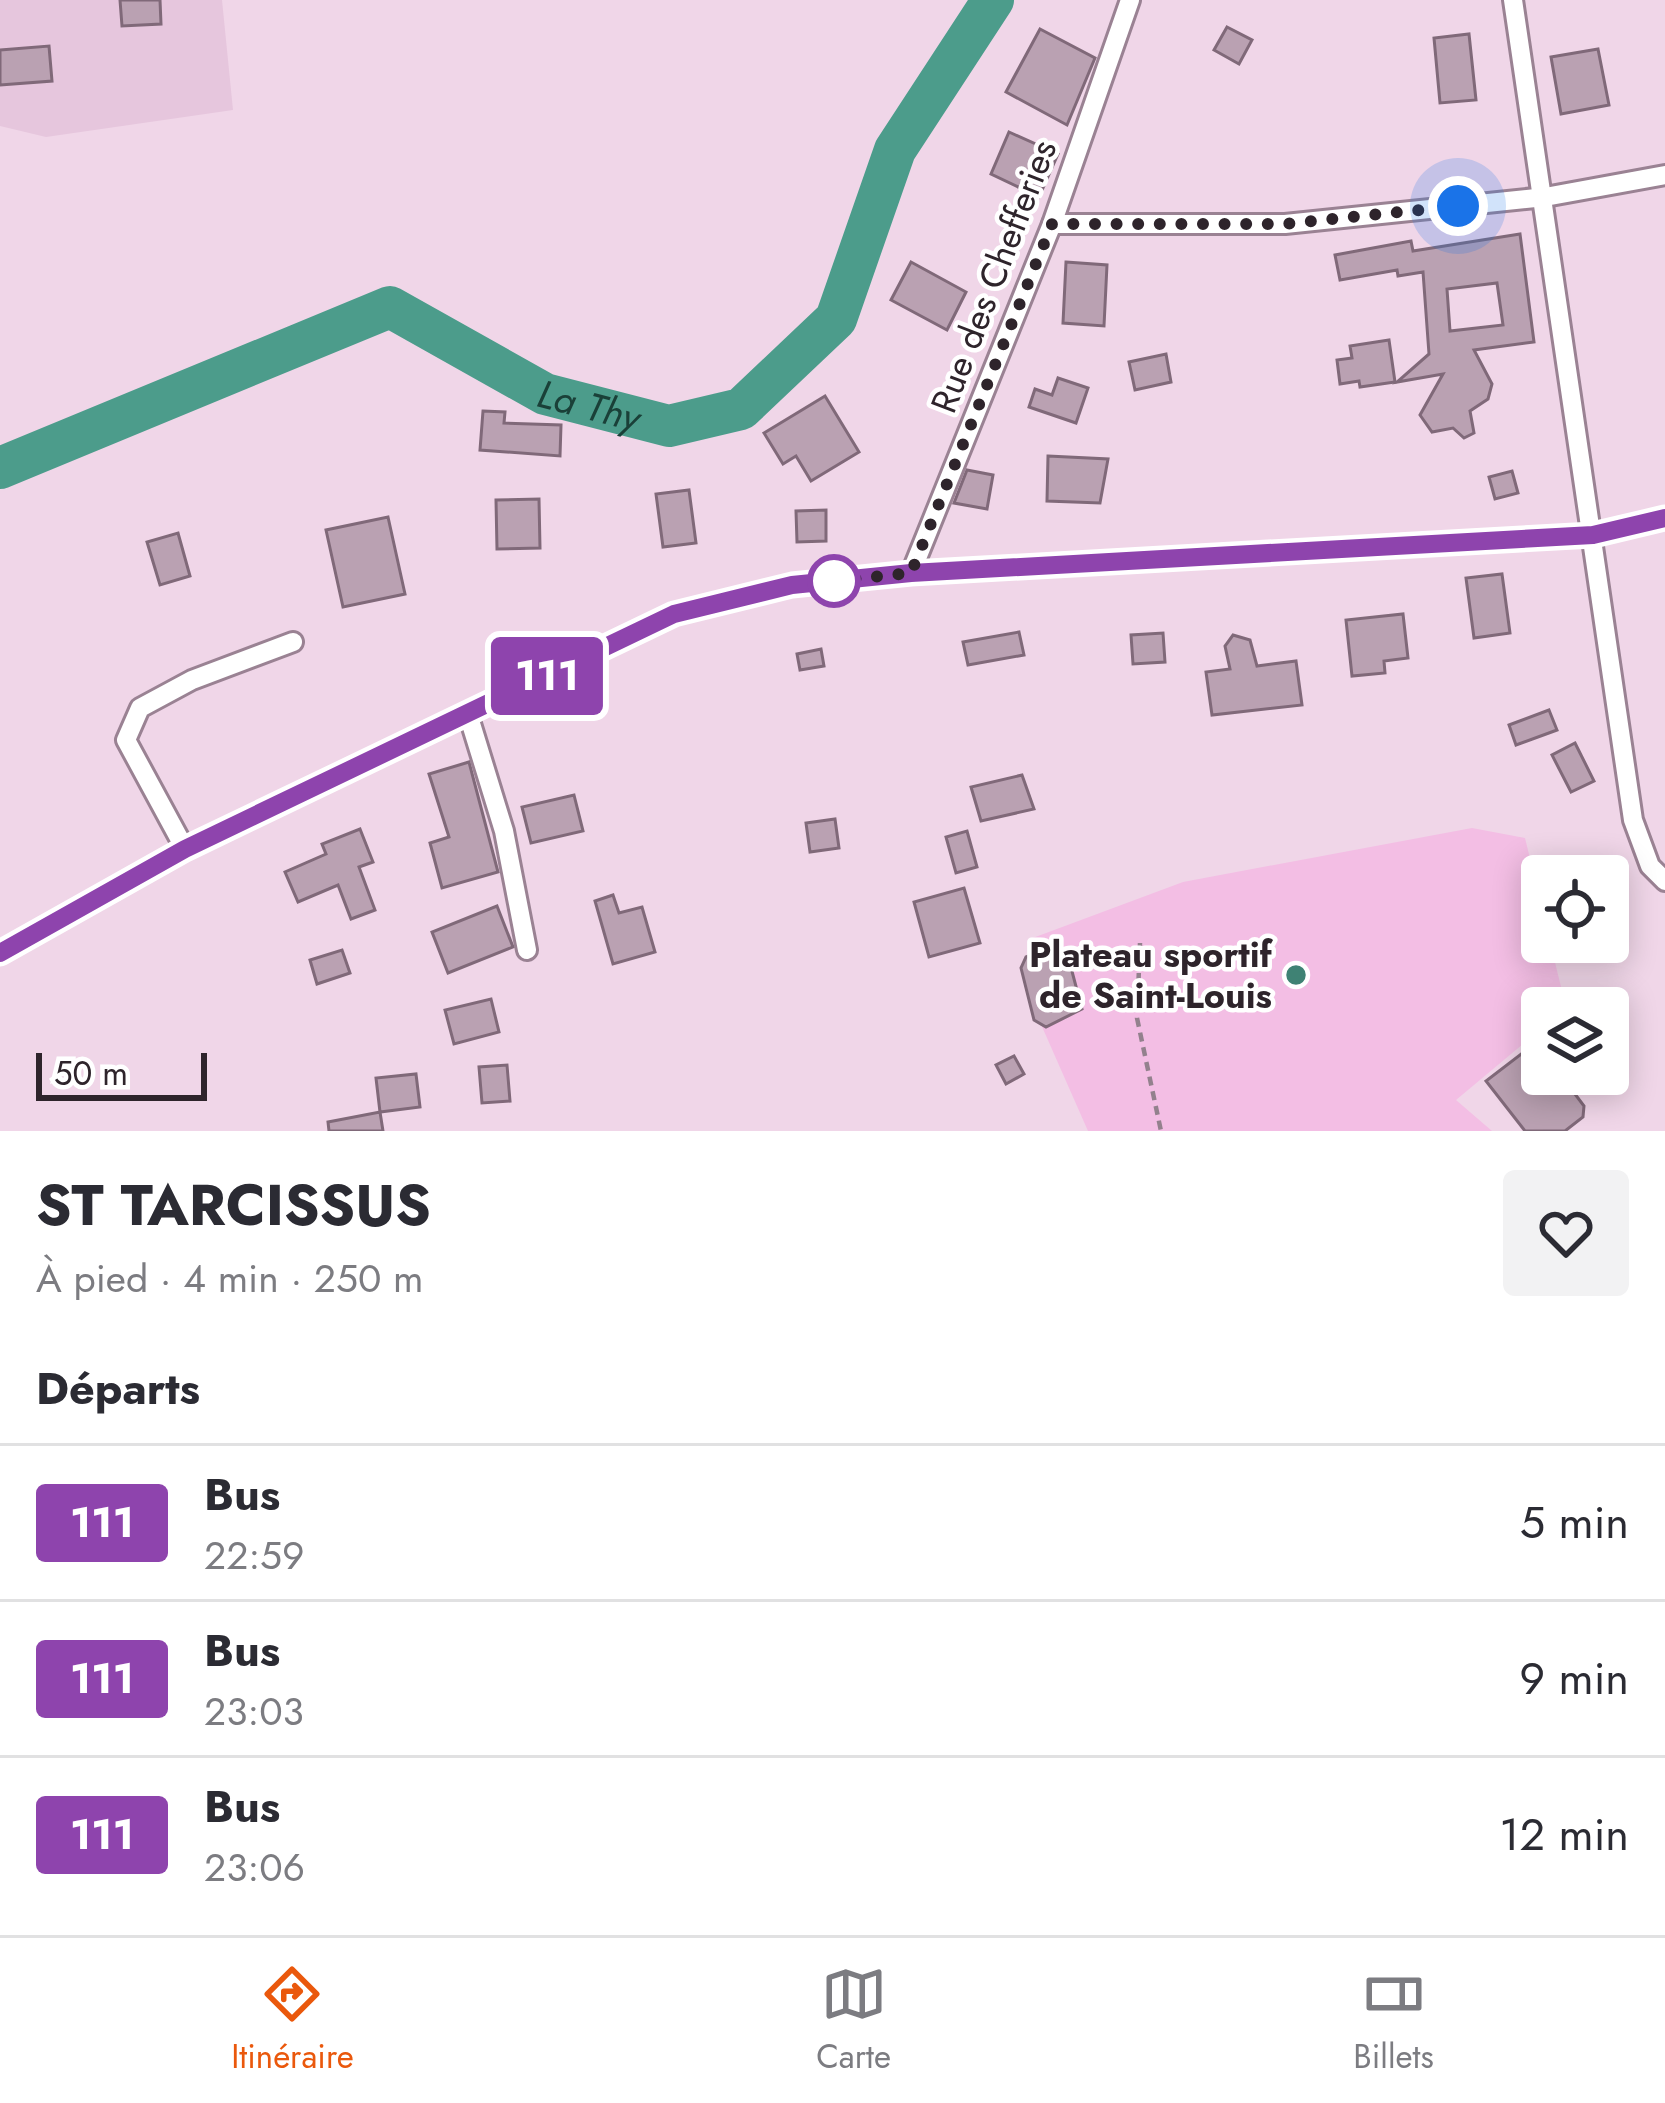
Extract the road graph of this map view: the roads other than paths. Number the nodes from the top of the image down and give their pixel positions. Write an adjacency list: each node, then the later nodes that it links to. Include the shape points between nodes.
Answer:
1 (1130, 0): 5 (street, Rue des Chefferies)
2 (1513, 0): 4 (street)
3 (1665, 176): 4 (street)
4 (1545, 197): 5 (street, via 1285,224); 7 (street)
5 (1052, 224): 8 (street, Rue des Chefferies)
6 (1665, 518): 7 (street)
7 (1593, 535): 8 (street); 12 (street, via 1633,820 1650,866)
8 (911, 573): 10 (street, via 792,585 674,614)
9 (293, 642): 11 (street, via 140,708 126,740)
10 (468, 714): 11 (street); 13 (street, via 504,831)
11 (185, 849): 14 (street)
12 (1665, 881)
13 (527, 950)
14 (0, 953)

